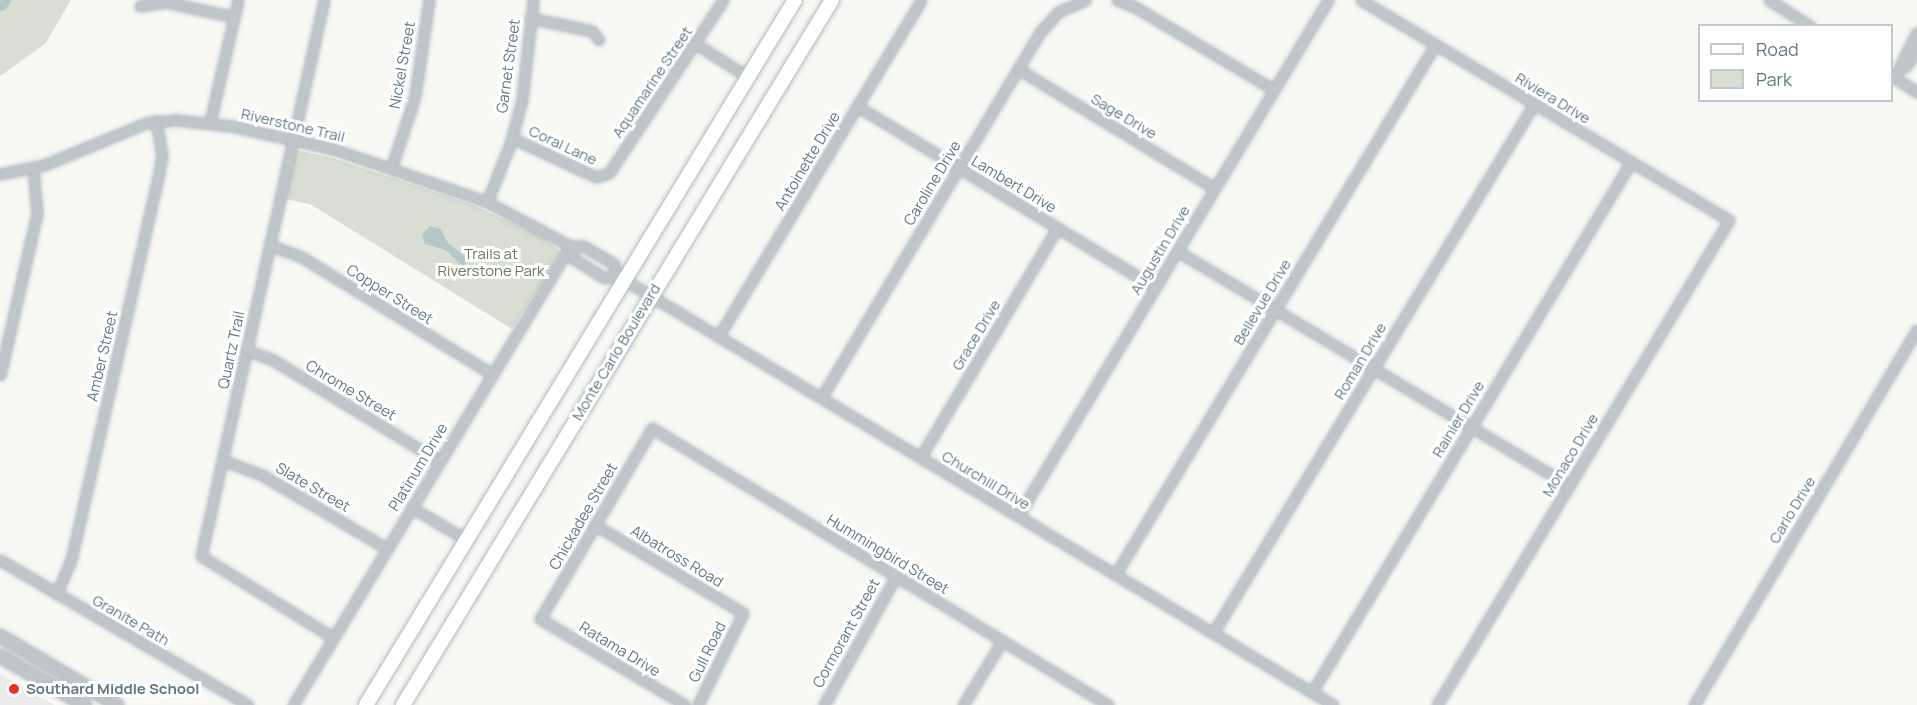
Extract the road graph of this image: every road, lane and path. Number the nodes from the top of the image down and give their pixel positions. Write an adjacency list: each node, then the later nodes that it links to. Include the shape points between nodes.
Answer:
1 (238, 0): 15 (street)
2 (324, 0): 32 (street, Quartz Trail)
3 (429, 0): 36 (street, Nickel Street, via 415,96)
4 (533, 0): 16 (street, Garnet Street)
5 (723, 0): 20 (street, Aquamarine Street)
6 (795, 0): 25 (main road, Monte Carlo Boulevard)
7 (832, 0): 49 (main road, Monte Carlo Boulevard)
8 (921, 0): 29 (street, Antoinette Drive)
9 (1085, 0): 23 (street, Caroline Drive, via 1051,18)
10 (1118, 0): 26 (street)
11 (1328, 0): 26 (street, Augustin Drive)
12 (1361, 0): 21 (street, Riviera Drive)
13 (1769, 0): 17 (street)
14 (140, 6): 15 (street, via 166,2)
15 (234, 17): 31 (street)
16 (530, 18): 19 (street, via 592,31); 33 (street, Garnet Street, via 522,100)
17 (1807, 24)
18 (1917, 32): 24 (street)
19 (599, 40)
20 (696, 44): 25 (street); 39 (street, Aquamarine Street, via 655,99 615,164)
21 (1435, 45): 28 (street, Riviera Drive); 50 (street, Bellevue Drive)
22 (1917, 49): 24 (street)
23 (1018, 69): 37 (street, Caroline Drive); 40 (street, Sage Drive)
24 (1895, 74): 27 (street)
25 (748, 77): 47 (main road, Monte Carlo Boulevard)
26 (1274, 90): 40 (street, Augustin Drive)
27 (1917, 92)
28 (1534, 104): 34 (street, Riviera Drive); 54 (street, Roman Drive)
29 (857, 106): 37 (street, Lambert Drive); 52 (street, Antoinette Drive)
30 (156, 121): 31 (street, Riverstone Trail); 35 (street, Riverstone Trail, via 123,130); 72 (street, Amber Street, via 162,156 159,172 71,560)
31 (210, 122): 32 (street, Riverstone Trail)
32 (293, 138): 36 (street, Riverstone Trail); 44 (street, Quartz Trail)
33 (512, 138): 39 (street, Coral Lane); 41 (street, Garnet Street)
34 (1630, 162): 42 (street, Riviera Drive); 58 (street, Rainier Drive)
35 (33, 168): 38 (street, Riverstone Trail); 56 (street, via 37,213)
36 (391, 168): 41 (street, Riverstone Trail)
37 (958, 168): 43 (street, Lambert Drive); 57 (street, Caroline Drive)
38 (0, 174)
39 (602, 177)
40 (1215, 188): 46 (street, Augustin Drive)
41 (487, 202): 45 (street, Riverstone Trail)
42 (1730, 220): 63 (street, Monaco Drive)
43 (1057, 228): 48 (street, Lambert Drive); 60 (street, Grace Drive)
44 (269, 245): 53 (street, Quartz Trail); 55 (street, Copper Street, via 300,256)
45 (570, 246): 47 (street, Riverstone Trail, via 583,246 614,264); 47 (street, Riverstone Trail, via 574,259 605,278); 55 (street, Platinum Drive)
46 (1177, 251): 48 (street, Augustin Drive); 50 (street)
47 (620, 278): 49 (street, Churchill Drive); 67 (main road, Monte Carlo Boulevard)
48 (1155, 288): 65 (street, Augustin Drive)
49 (651, 296): 52 (street, Churchill Drive); 87 (main road, Monte Carlo Boulevard)
50 (1275, 310): 54 (street); 70 (street, Bellevue Drive)
51 (1917, 330): 95 (street, Carlo Drive)
52 (718, 337): 57 (street, Churchill Drive)
53 (246, 350): 61 (street, Quartz Trail); 62 (street, Chrome Street, via 273,360)
54 (1373, 369): 58 (street); 75 (street, Roman Drive)
55 (492, 374): 62 (street, Platinum Drive)
56 (0, 375)
57 (821, 398): 60 (street, Churchill Drive)
58 (1470, 427): 63 (street); 80 (street, Rainier Drive)
59 (652, 428): 66 (street, Chickadee Street); 71 (street, Hummingbird Street)
60 (920, 458): 65 (street, Churchill Drive)
61 (222, 460): 68 (street, Slate Street, via 262,475); 77 (street, Quartz Trail, via 201,556)
62 (439, 462): 64 (street, Platinum Drive)
63 (1569, 486): 94 (street, Monaco Drive)
64 (411, 507): 67 (street); 68 (street, Platinum Drive)
65 (1018, 516): 70 (street, Churchill Drive)
66 (595, 525): 73 (street, Albatross Road); 74 (street, Chickadee Street)
67 (465, 539): 86 (main road, Monte Carlo Boulevard)
68 (386, 548): 77 (street, Platinum Drive)
69 (0, 560): 72 (street, Granite Path)
70 (1115, 575): 75 (street, Churchill Drive)
71 (896, 576): 78 (street, Hummingbird Street); 90 (street, Cormorant Street)
72 (56, 594): 84 (street, Granite Path)
73 (743, 613): 89 (street, Gull Road)
74 (540, 619): 88 (street, Ratama Drive)
75 (1213, 633): 80 (street, Churchill Drive)
76 (0, 636): 83 (street)
77 (332, 637): 85 (street, Platinum Drive)
78 (1002, 641): 81 (street, Hummingbird Street); 91 (street)
79 (0, 656): 82 (street)
80 (1312, 692): 93 (street, Churchill Drive)
81 (1094, 701): 92 (street, Hummingbird Street)
82 (85, 705)
83 (117, 705)
84 (248, 705)
85 (293, 705)
86 (366, 705)
87 (403, 705)
88 (685, 705)
89 (698, 705)
90 (824, 705)
91 (963, 705)
92 (1108, 705)
93 (1333, 705)
94 (1437, 705)
95 (1694, 705)

